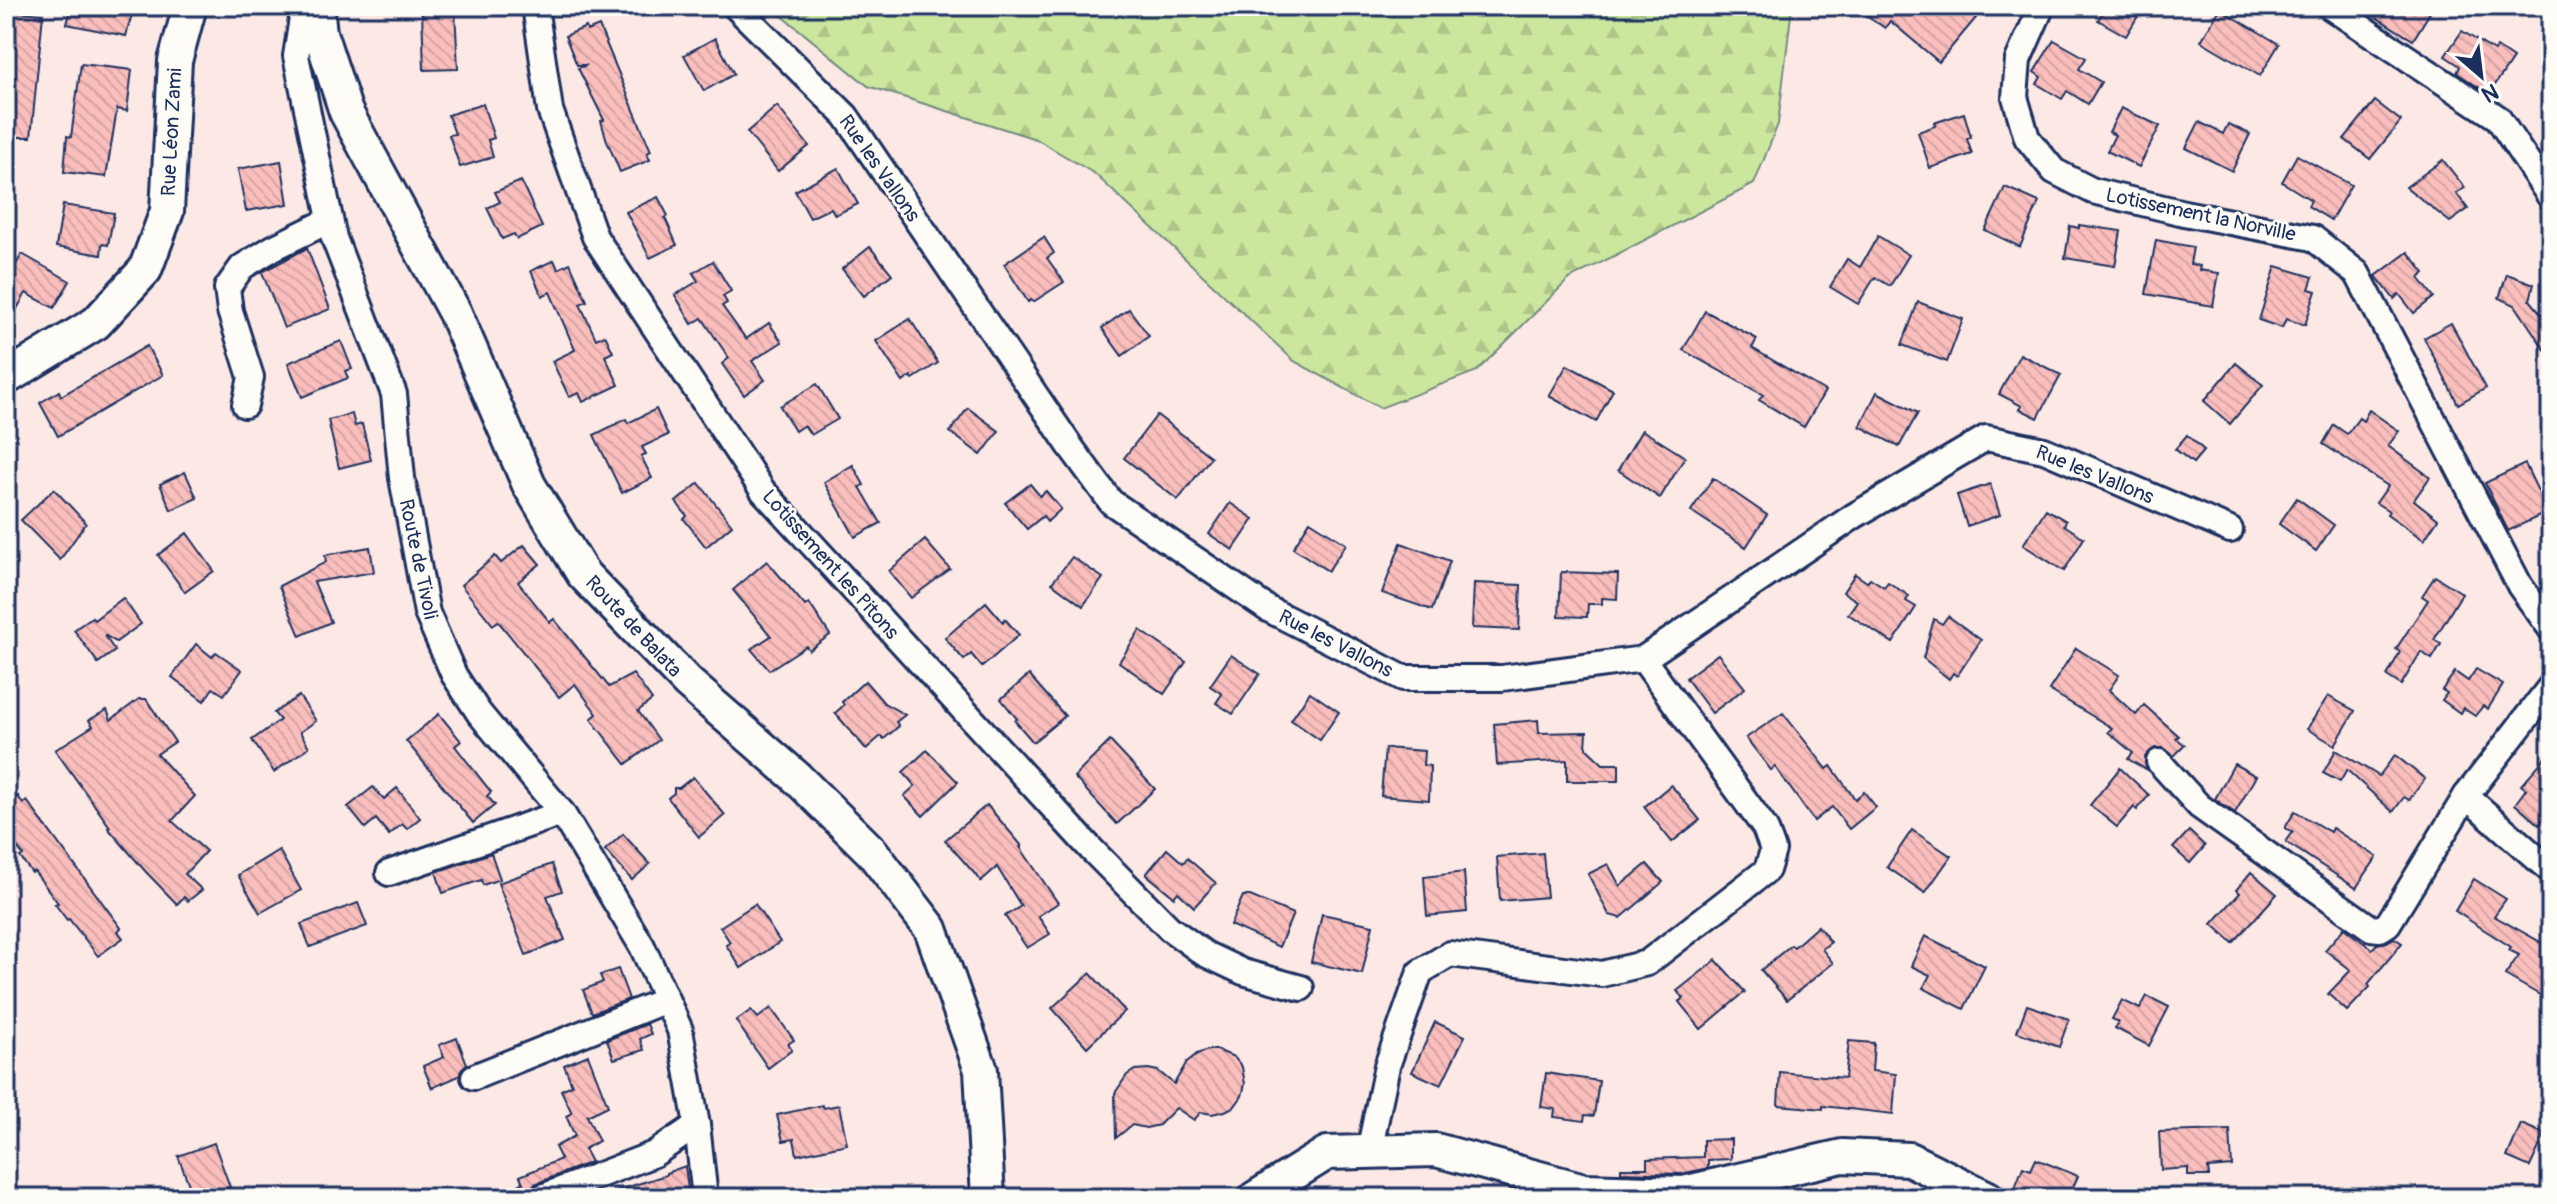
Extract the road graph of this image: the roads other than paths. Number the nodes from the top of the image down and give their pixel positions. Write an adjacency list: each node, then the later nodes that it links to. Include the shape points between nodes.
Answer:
1 (190, 6): 10 (main road, Rue Léon Zami, via 175,61 167,211 145,270 96,323)
2 (304, 6): 9 (street, Route de Tivoli, via 296,56)
3 (317, 6): 28 (main road, Route de Balata, via 320,33 346,112 455,313 529,485 583,574 688,683 872,852 931,929 981,1070)
4 (535, 6): 21 (street, Lotissement les Pitons, via 550,110 595,237 763,491 1169,928 1243,972)
5 (735, 6): 14 (street, Rue les Vallons, via 846,116 1111,502 1268,609 1403,678 1502,678)
6 (2042, 6): 13 (street, Lotissement la Norville, via 2018,60 2015,97 2027,138 2054,171 2093,191 2313,238 2357,273 2520,586)
7 (2329, 6): 8 (street, via 2498,118)
8 (2551, 198)
9 (330, 220): 11 (street, via 242,267 227,288 251,377); 18 (street, Route de Tivoli, via 394,394 402,478 427,613 454,675 479,713)
10 (6, 378)
11 (245, 405)
12 (2230, 530): 14 (street, Rue les Vallons, via 2044,450 1986,438 1854,516)
13 (2551, 629)
14 (1643, 659): 25 (street, via 1765,828 1773,850 1767,870 1647,963 1602,974 1450,954 1420,972 1387,1066)
15 (2551, 686): 17 (street)
16 (2159, 762): 17 (street, via 2199,806 2371,928 2380,929 2388,924)
17 (2466, 796): 19 (street)
18 (562, 813): 20 (street); 22 (street, Route de Tivoli, via 642,946)
19 (2551, 871)
20 (389, 873)
21 (1301, 988)
22 (666, 1000): 23 (street); 24 (street, Route de Tivoli, via 680,1030)
23 (474, 1077)
24 (697, 1125): 26 (street, via 654,1154); 27 (street, Route de Tivoli)
25 (1369, 1152): 29 (main road, via 1327,1153); 30 (main road, via 1436,1150 1584,1190 1683,1193 1842,1156 1909,1159)
26 (540, 1198)
27 (705, 1198)
28 (988, 1198)
29 (1255, 1198)
30 (1988, 1198)

